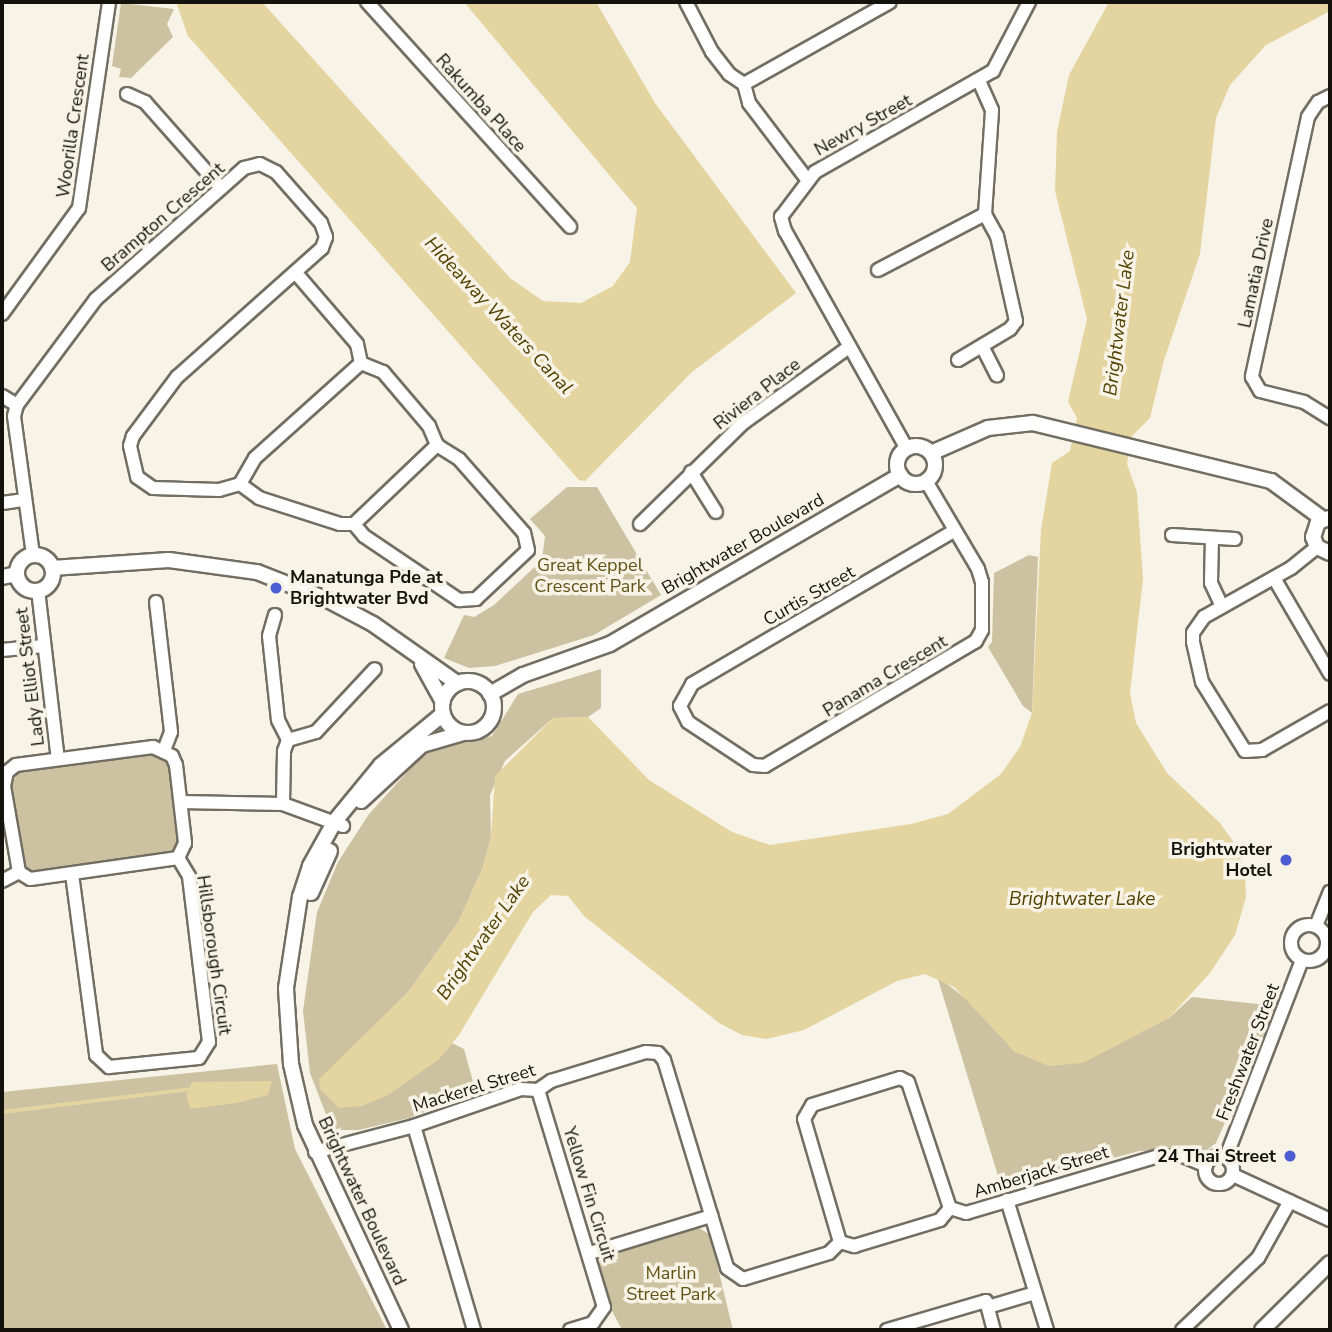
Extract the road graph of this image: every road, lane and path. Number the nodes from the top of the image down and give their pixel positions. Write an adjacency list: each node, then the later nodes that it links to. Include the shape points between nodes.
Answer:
1 (109, 2): 16 (street, Woorilla Crescent, via 79,208)
2 (367, 2): 13 (street, Rakumba Place)
3 (686, 2): 7 (street, via 712,52 729,74)
4 (890, 2): 7 (street)
5 (1029, 2): 6 (street, Newry Street, via 1000,64)
6 (979, 81): 10 (street, Newry Street); 12 (street, via 992,110)
7 (744, 84): 10 (street, via 750,103)
8 (127, 93): 11 (street, via 145,102)
9 (1330, 96): 24 (street, Lamatia Drive, via 1318,102 1308,117 1252,377 1260,391 1304,402)
10 (806, 178): 17 (street, Newry Street, via 784,209 782,224)
11 (221, 188): 15 (street, Brampton Crescent, via 253,164 270,167 321,223 326,237 322,248); 23 (street, Brampton Crescent, via 91,304)
12 (985, 214): 14 (street); 18 (street, via 997,236 1016,311 1010,329)
13 (569, 227)
14 (878, 270)
15 (296, 273): 20 (street, via 357,344); 31 (street, Brampton Crescent, via 177,377 130,446 137,477 153,488 219,490)
16 (2, 314)
17 (849, 346): 26 (street, Newry Street); 28 (street, Riviera Place, via 742,424)
18 (982, 346): 19 (street); 21 (street)
19 (958, 360)
20 (361, 363): 25 (street, via 383,372 429,425); 31 (street, via 255,458)
21 (997, 375)
22 (2, 396): 23 (street)
23 (17, 405): 32 (street, via 13,416)
24 (1330, 417)
25 (437, 445): 36 (street); 36 (street, via 459,459 524,533 528,541 524,556 467,602 364,536)
26 (907, 449): 27 (street, via 918,446); 29 (street, via 898,460)
27 (931, 453): 30 (street, via 934,471); 35 (street, via 988,428 1013,423 1053,427 1271,481)
28 (691, 472): 34 (street); 37 (street, Riviera Place)
29 (900, 475): 30 (street, via 910,482); 59 (street, Brightwater Boulevard, via 610,644 523,675)
30 (926, 481): 38 (street, Panama Crescent)
31 (240, 484): 36 (street, via 259,498 340,524)
32 (23, 500): 33 (street); 43 (street)
33 (2, 503)
34 (716, 512)
35 (1326, 519): 42 (street, via 1313,532)
36 (354, 524)
37 (640, 524)
38 (954, 531): 58 (street, Curtis Street); 58 (street, Panama Crescent, via 982,582 982,630 976,641 797,750 775,763 753,765 688,722 680,706)
39 (1172, 535): 40 (street)
40 (1212, 538): 41 (street); 50 (street, via 1211,583)
41 (1235, 539)
42 (1323, 550): 47 (street)
43 (33, 555): 44 (street, via 46,559); 45 (street, via 20,563)
44 (52, 568): 48 (street, via 48,584); 54 (street, via 169,560 257,572 326,598 373,624)
45 (17, 574): 46 (street); 48 (street, via 27,588)
46 (2, 577)
47 (1274, 578): 50 (street); 56 (street)
48 (38, 590): 52 (street, Lady Elliot Street)
49 (156, 602): 64 (street, via 171,732)
50 (1222, 607): 61 (street, via 1197,625 1193,642 1202,682 1245,751 1262,750)
51 (275, 615): 63 (street, via 269,636 278,720)
52 (44, 646): 53 (street); 65 (street, Lady Elliot Street)
53 (2, 650)
54 (420, 660): 57 (street); 60 (street)
55 (375, 669): 63 (street, via 316,732)
56 (1330, 674)
57 (457, 683): 59 (street, via 472,682); 60 (street)
58 (684, 692)
59 (491, 694): 62 (street, via 494,711 486,725)
60 (443, 708): 62 (street, via 449,725); 69 (street, Brightwater Boulevard, via 381,765)
61 (1330, 711)
62 (463, 733): 69 (street, Brightwater Boulevard, via 422,745)
63 (288, 740): 68 (street)
64 (164, 750): 65 (street); 67 (street, via 176,765)
65 (58, 759): 66 (street, via 16,765)
66 (3, 776): 71 (street)
67 (181, 802): 68 (street); 70 (street, via 186,844)
68 (283, 804): 69 (street)
69 (340, 824): 80 (street, Brightwater Boulevard, via 310,866 296,918 286,988 297,1097)
70 (178, 858): 72 (street); 72 (street, Hillsborough Circuit, via 189,876 209,1042 199,1058 109,1067 96,1055)
71 (19, 872): 72 (street, via 30,878); 73 (street)
72 (72, 874)
73 (2, 881)
74 (1330, 892): 75 (street)
75 (1316, 926): 76 (street, via 1325,933); 77 (street, via 1298,928 1291,939 1293,951)
76 (1328, 949): 77 (street, via 1320,958)
77 (1302, 960): 81 (street, Freshwater Street)
78 (538, 1090): 79 (street, Mackerel Street, via 521,1089); 87 (street, Mackerel Street, via 551,1081 646,1052 658,1054 664,1060); 90 (street, Yellow Fin Circuit)
79 (414, 1126): 80 (street, Mackerel Street); 95 (street)
80 (315, 1152): 94 (street, Brightwater Boulevard)
81 (1226, 1157): 82 (street, via 1214,1157); 83 (street)
82 (1206, 1166): 83 (street, via 1206,1175 1217,1184); 84 (street, Amberjack Street, via 1183,1156 1158,1156)
83 (1233, 1175): 85 (street)
84 (1007, 1200): 86 (street, Amberjack Street, via 966,1213); 92 (street)
85 (1290, 1201): 88 (street); 100 (street, via 1258,1258)
86 (950, 1208): 89 (street, via 940,1220 854,1245); 89 (street, via 908,1082 900,1078 812,1105 804,1119)
87 (711, 1216): 89 (street, Mackerel Street, via 733,1276 743,1279 817,1256); 90 (street)
88 (1330, 1220)
89 (840, 1242)
90 (590, 1253): 96 (street, Yellow Fin Circuit, via 604,1307 601,1316)
91 (1330, 1264): 101 (street)
92 (1035, 1293): 93 (street); 99 (street)
93 (988, 1307): 97 (street, via 986,1301); 98 (street)
94 (401, 1330)
95 (474, 1330)
96 (570, 1330)
97 (887, 1330)
98 (994, 1330)
99 (1047, 1330)
100 (1182, 1330)
101 (1262, 1330)

